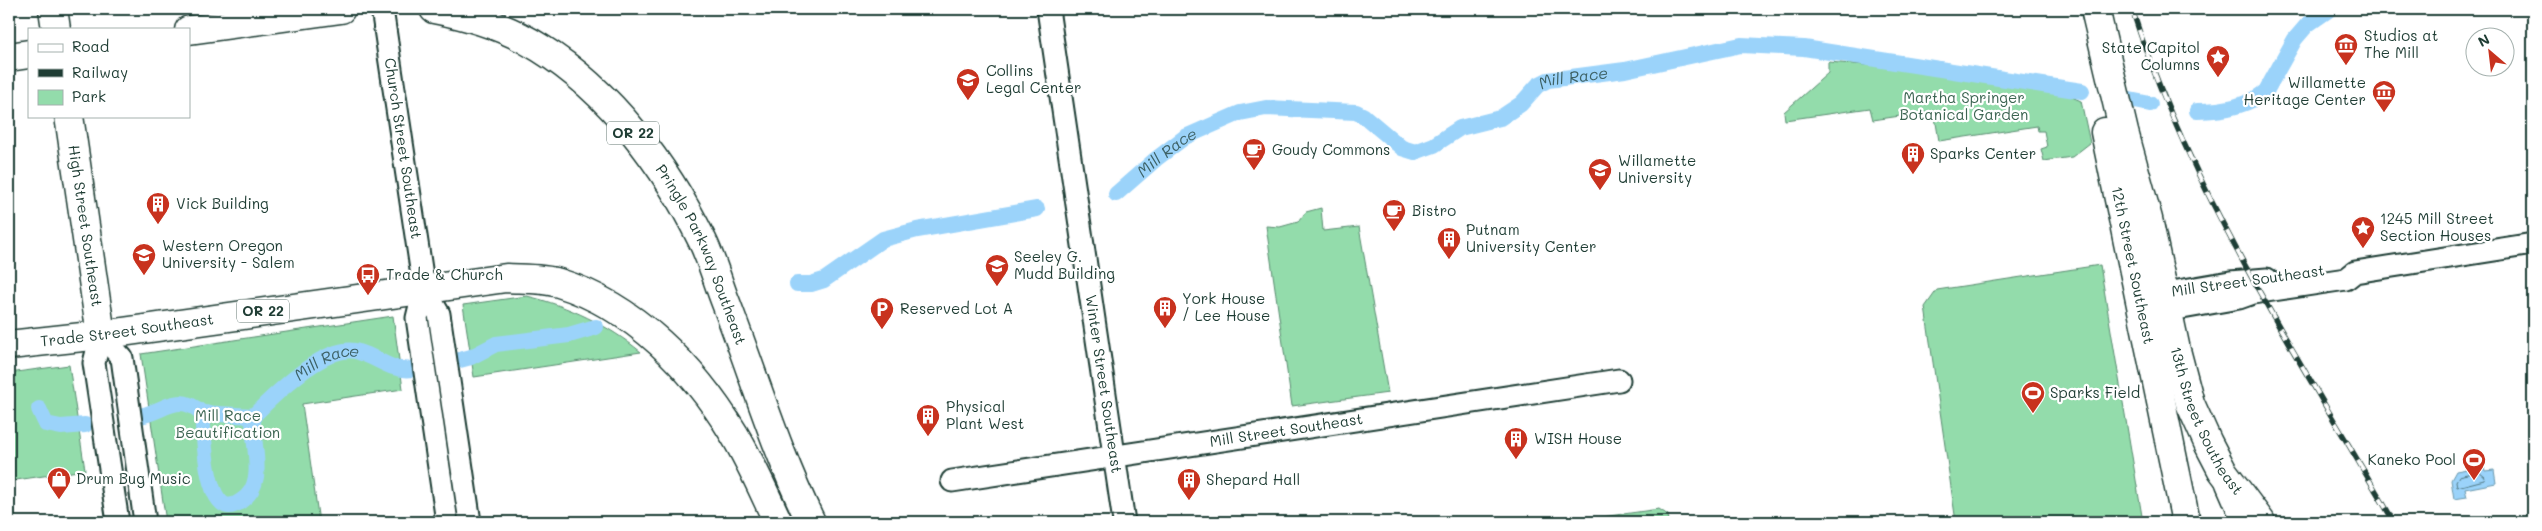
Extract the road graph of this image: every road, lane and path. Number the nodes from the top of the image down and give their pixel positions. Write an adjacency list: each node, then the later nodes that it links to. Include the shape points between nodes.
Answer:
1 (53, 9): 8 (main road)
2 (341, 9): 9 (main road)
3 (382, 9): 14 (street, Church Street Southeast)
4 (434, 9): 29 (main road, Pringle Parkway Southeast / OR 22, via 465,15 540,48 585,81 623,121 660,168 702,240)
5 (1048, 9): 21 (street, Winter Street Southeast)
6 (2077, 9): 15 (main road, 12th Street Southeast, via 2114,167)
7 (2095, 9): 15 (main road, 12th Street Southeast, via 2148,219)
8 (56, 28)
9 (190, 30)
10 (28, 54): 11 (main road)
11 (9, 57)
12 (69, 118): 16 (main road, High Street Southeast)
13 (2533, 244): 15 (street, Mill Street Southeast, via 2356,272 2346,279 2252,293 2239,298)
14 (424, 289): 16 (main road, Trade Street Southeast / OR 22); 26 (street, Church Street Southeast, via 417,318); 27 (street, Church Street Southeast, via 439,314); 28 (main road, OR 22, via 506,278 533,279 558,282 609,305 648,333 692,374 735,434)
15 (2154, 304): 17 (main road, 12th Street Southeast); 20 (main road, 13th Street Southeast)
16 (101, 335): 18 (main road, Trade Street Southeast / OR 22); 24 (street, High Street Southeast, via 94,363); 25 (street, via 122,358)
17 (2150, 344): 20 (main road, via 2169,376 2179,402); 31 (main road, 12th Street Southeast)
18 (9, 345)
19 (1619, 380): 21 (street, Mill Street Southeast)
20 (2190, 403): 23 (main road, 13th Street Southeast)
21 (1114, 456): 22 (street, Mill Street Southeast); 30 (street, Winter Street Southeast)
22 (952, 481)
23 (2233, 501): 32 (main road); 33 (main road, 13th Street Southeast)
24 (118, 522)
25 (145, 522)
26 (447, 522)
27 (470, 522)
28 (778, 522)
29 (811, 522)
30 (1124, 522)
31 (2186, 522)
32 (2247, 522)
33 (2261, 522)

